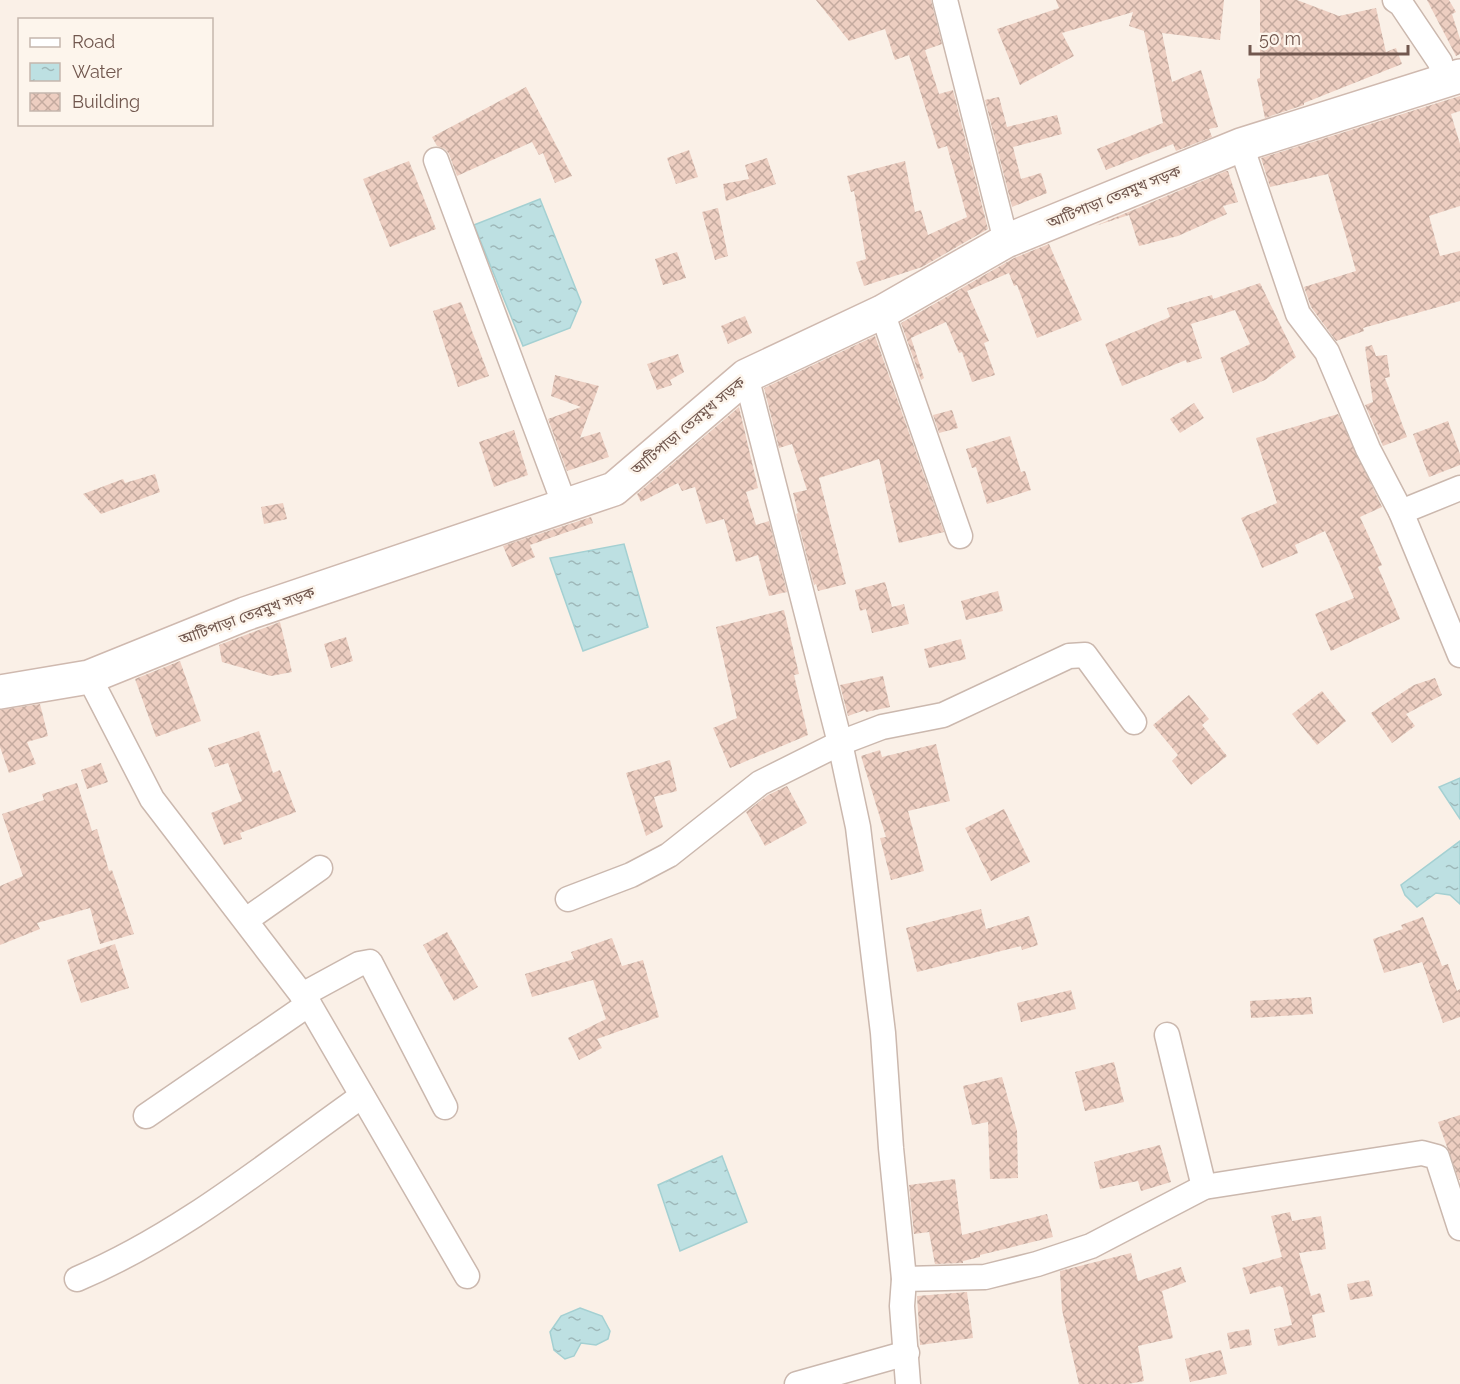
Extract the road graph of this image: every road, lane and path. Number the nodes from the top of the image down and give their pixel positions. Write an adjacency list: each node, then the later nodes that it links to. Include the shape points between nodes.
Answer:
1 (945, 0): 6 (street)
2 (1395, 0): 3 (street)
3 (1453, 78): 4 (main road, আটিপাড়া তেরমুখ সড়ক)
4 (1241, 145): 6 (main road, আটিপাড়া তেরমুখ সড়ক); 11 (street, via 1298,314 1327,352 1368,449)
5 (436, 160): 10 (street)
6 (1006, 241): 7 (main road, আটিপাড়া তেরমুখ সড়ক)
7 (882, 312): 8 (main road, আটিপাড়া তেরমুখ সড়ক); 12 (street)
8 (746, 376): 10 (main road, আটিপাড়া তেরমুখ সড়ক, via 614,489); 17 (street)
9 (1460, 488): 11 (street)
10 (565, 507): 14 (main road, আটিপাড়া তেরমুখ সড়ক, via 245,614)
11 (1401, 512): 13 (street)
12 (960, 536)
13 (1460, 655)
14 (89, 677): 15 (main road, আটিপাড়া তেরমুখ সড়ক); 20 (street, via 152,799)
15 (0, 692)
16 (1134, 722): 17 (street, via 1084,655 1069,656 943,715 882,727)
17 (840, 743): 19 (street, via 760,783 669,855 631,875); 30 (street, via 858,827 879,998)
18 (320, 868): 20 (street)
19 (568, 899)
20 (246, 920): 21 (street)
21 (306, 1000): 23 (street); 24 (street, via 359,964 370,962); 25 (street)
22 (1167, 1035): 26 (street)
23 (362, 1096): 28 (street); 29 (street, via 173,1230 117,1262)
24 (445, 1107)
25 (146, 1116)
26 (1204, 1187): 27 (street, via 1422,1153 1437,1157); 30 (street, via 1091,1246 1037,1264 985,1277)
27 (1460, 1228)
28 (468, 1276)
29 (77, 1279)
30 (904, 1279): 31 (street, via 902,1306)
31 (907, 1353): 32 (street); 33 (street)
32 (797, 1384)
33 (908, 1384)

